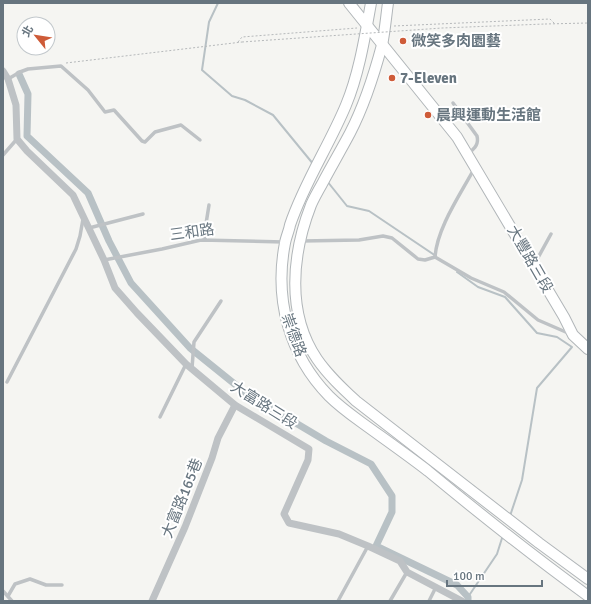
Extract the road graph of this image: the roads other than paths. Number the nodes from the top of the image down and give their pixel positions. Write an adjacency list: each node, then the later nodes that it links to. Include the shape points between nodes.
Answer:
1 (349, 3): 4 (street, 大豐路三段)
2 (371, 3): 4 (street, 崇德路)
3 (388, 3): 5 (street, 崇德路)
4 (367, 26): 5 (street, 大豐路三段); 21 (street, 崇德路, via 360,60 346,104 301,196)
5 (382, 45): 12 (street, 大豐路三段); 20 (street, 崇德路, via 368,90 353,125 311,204)
6 (3, 71): 7 (street)
7 (8, 79): 9 (street, via 16,105); 10 (lane, via 28,69 61,66 88,90 105,112 114,110 142,141 145,142 155,132 181,125)
8 (453, 103): 12 (lane, via 477,136 475,147)
9 (17, 139): 11 (lane); 16 (street, 大富路三段, via 73,195)
10 (200, 140)
11 (4, 152)
12 (468, 154): 13 (street, 大豐路三段)
13 (476, 166): 22 (lane, via 440,233); 24 (street, 大豐路三段)
14 (209, 205): 19 (lane)
15 (143, 214): 17 (lane)
16 (84, 217): 17 (street, 大富路三段); 29 (lane, via 76,249)
17 (89, 228): 23 (street, 大富路三段)
18 (551, 234): 24 (lane)
19 (205, 240): 21 (lane, 三和路); 23 (lane, 三和路)
20 (300, 241): 22 (lane, via 359,240 383,236 392,238 418,259); 34 (street, 崇德路, via 294,285 296,301 308,344 329,375 356,401)
21 (285, 242): 39 (street, 崇德路, via 281,279 286,323 295,346 329,396)
22 (435, 257): 26 (lane, via 471,278 504,292 538,320)
23 (104, 260): 28 (street, 大富路三段, via 115,288)
24 (534, 266): 26 (street, 大豐路三段)
25 (222, 301): 28 (lane, via 194,342)
26 (573, 335): 27 (street, 大豐路三段)
27 (588, 350)
28 (190, 366): 30 (street, 大富路三段); 31 (lane)
29 (7, 382)
30 (235, 405): 32 (street, 大富路三段, via 309,449 308,460 284,514 289,523 339,534); 41 (street, 大富路165巷, via 218,438 185,527)
31 (160, 417)
32 (368, 546): 33 (street, 大富路三段, via 400,561); 42 (lane)
33 (407, 572): 36 (street, 大富路三段); 43 (lane)
34 (588, 579)
35 (62, 585): 38 (lane, via 46,585 30,579 15,584)
36 (436, 587): 44 (lane); 45 (street, 大富路三段)
37 (3, 591): 38 (lane)
38 (8, 596): 40 (lane)
39 (588, 596)
40 (12, 601)
41 (152, 601)
42 (338, 601)
43 (390, 601)
44 (429, 601)
45 (462, 601)

